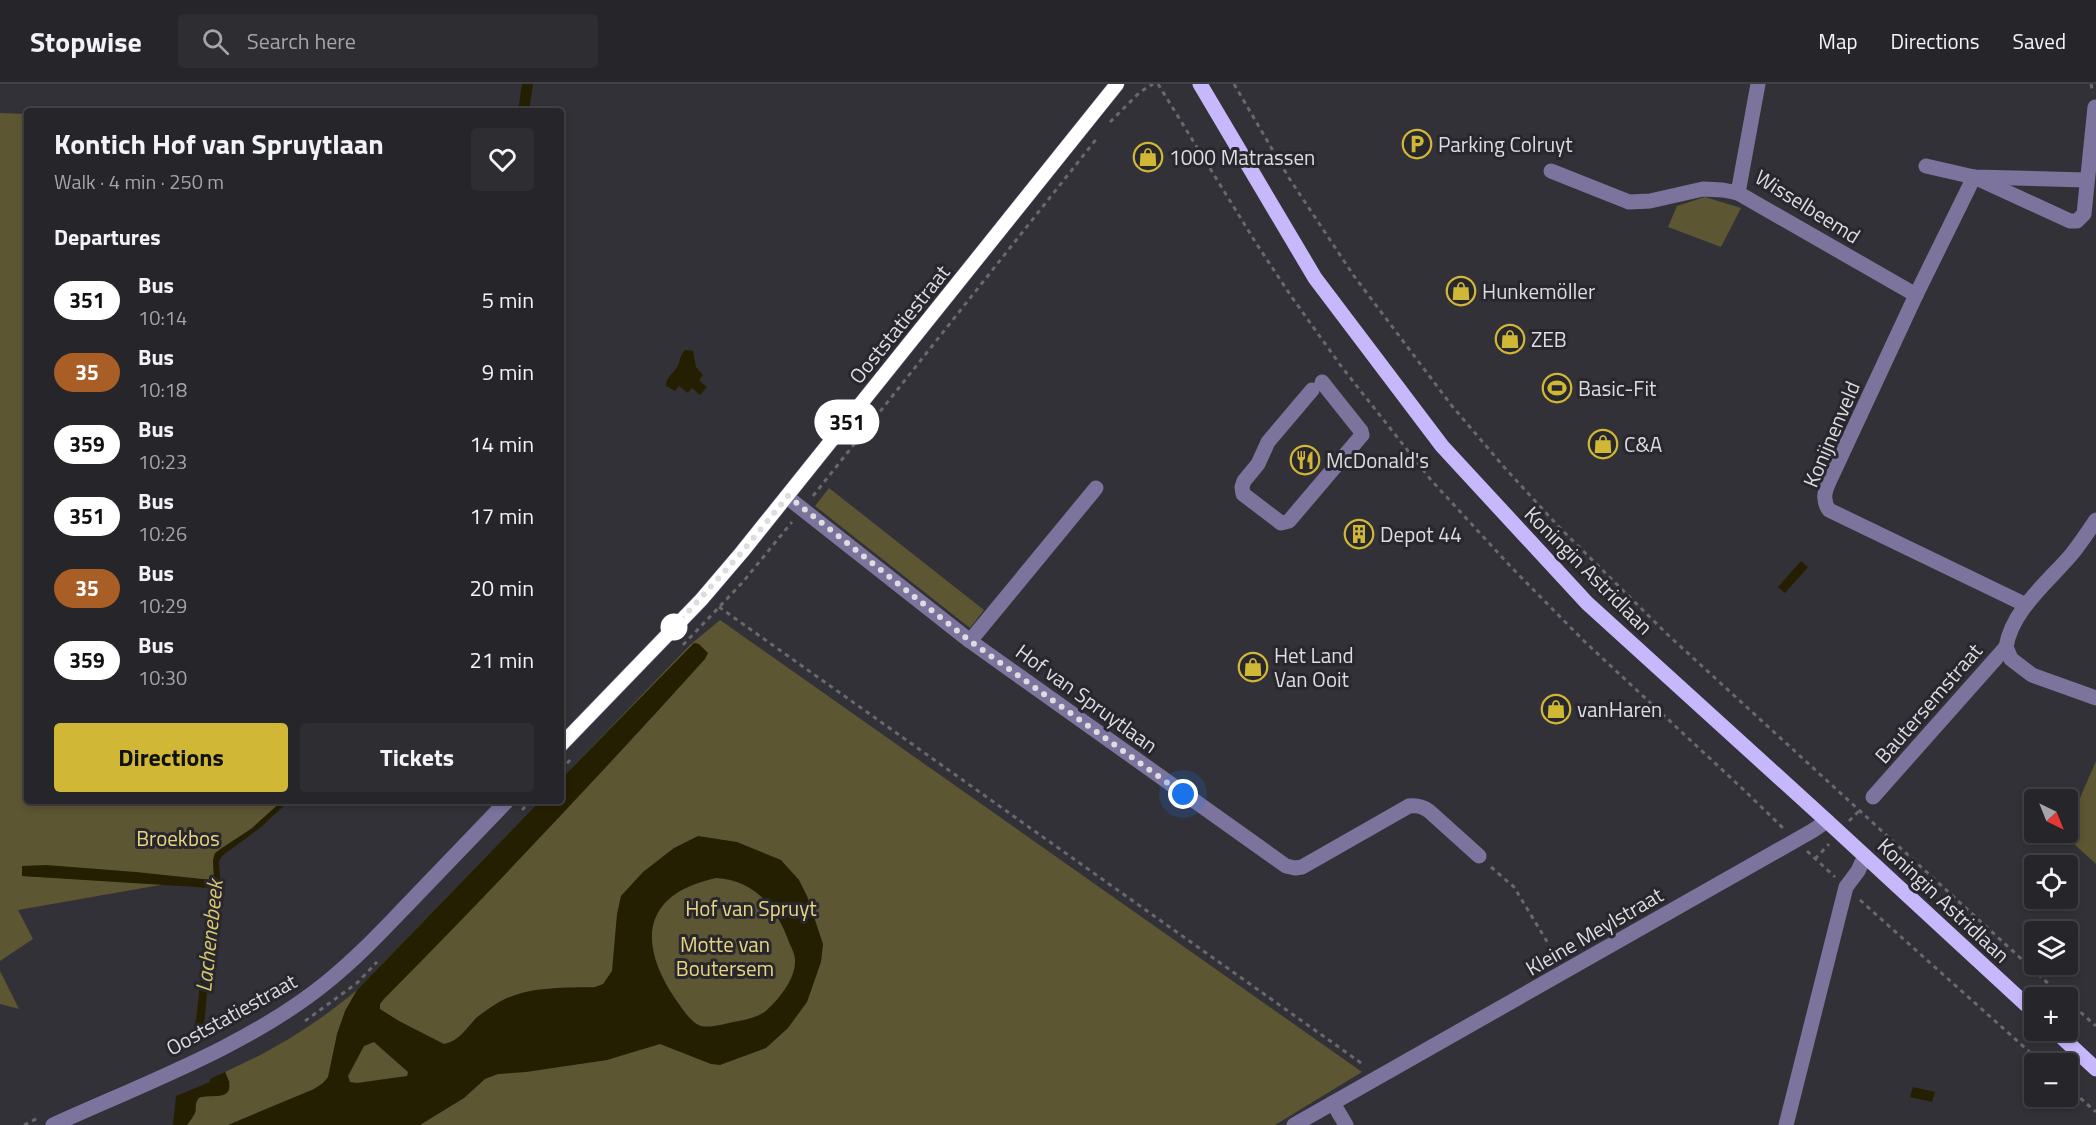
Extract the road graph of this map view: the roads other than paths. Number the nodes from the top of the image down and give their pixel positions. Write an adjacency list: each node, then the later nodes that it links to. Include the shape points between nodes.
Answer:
1 (1117, 84): 13 (street, Ooststatiestraat)
2 (1200, 84): 22 (main road, Koningin Astridlaan, via 1315,278 1442,446 1587,603)
3 (1758, 84): 9 (street, Wisselbeemd)
4 (2095, 107): 8 (street)
5 (1926, 166): 7 (street)
6 (1551, 171): 9 (street, via 1629,202 1703,189)
7 (1974, 177): 8 (street); 8 (street, via 2070,221 2078,221 2084,214); 10 (street, Konijnenveld)
8 (2086, 180)
9 (1738, 192): 10 (street, Wisselbeemd)
10 (1916, 295): 15 (street, Konijnenveld, via 1824,494 1825,504 1830,510)
11 (1317, 386): 11 (street, via 1268,442 1242,487 1244,494 1281,523 1289,521 1362,435)
12 (1096, 488): 16 (street)
13 (788, 496): 16 (street, Hof van Spruytlaan); 19 (street, Ooststatiestraat, via 701,600)
14 (2096, 520): 15 (street, Bautersemstraat, via 2073,553)
15 (2026, 605): 17 (street, Bautersemstraat)
16 (970, 641): 23 (street, Hof van Spruytlaan, via 1286,866 1302,867 1409,806 1419,805)
17 (2006, 647): 18 (street, via 2011,659 2032,675); 20 (street, Bautersemstraat)
18 (2096, 698)
19 (564, 742)
20 (1874, 797)
21 (504, 804): 29 (street, Ooststatiestraat, via 362,951 327,982 271,1021 208,1054)
22 (1827, 821): 24 (main road, Koningin Astridlaan); 28 (street, Kleine Meylstraat)
23 (1479, 856)
24 (1865, 856): 25 (main road, Koningin Astridlaan); 32 (street, via 1846,887)
25 (2024, 1003)
26 (2066, 1041): 27 (main road)
27 (2096, 1069)
28 (1333, 1103): 30 (street); 31 (street)
29 (47, 1121)
30 (1294, 1125)
31 (1346, 1125)
32 (1786, 1125)

